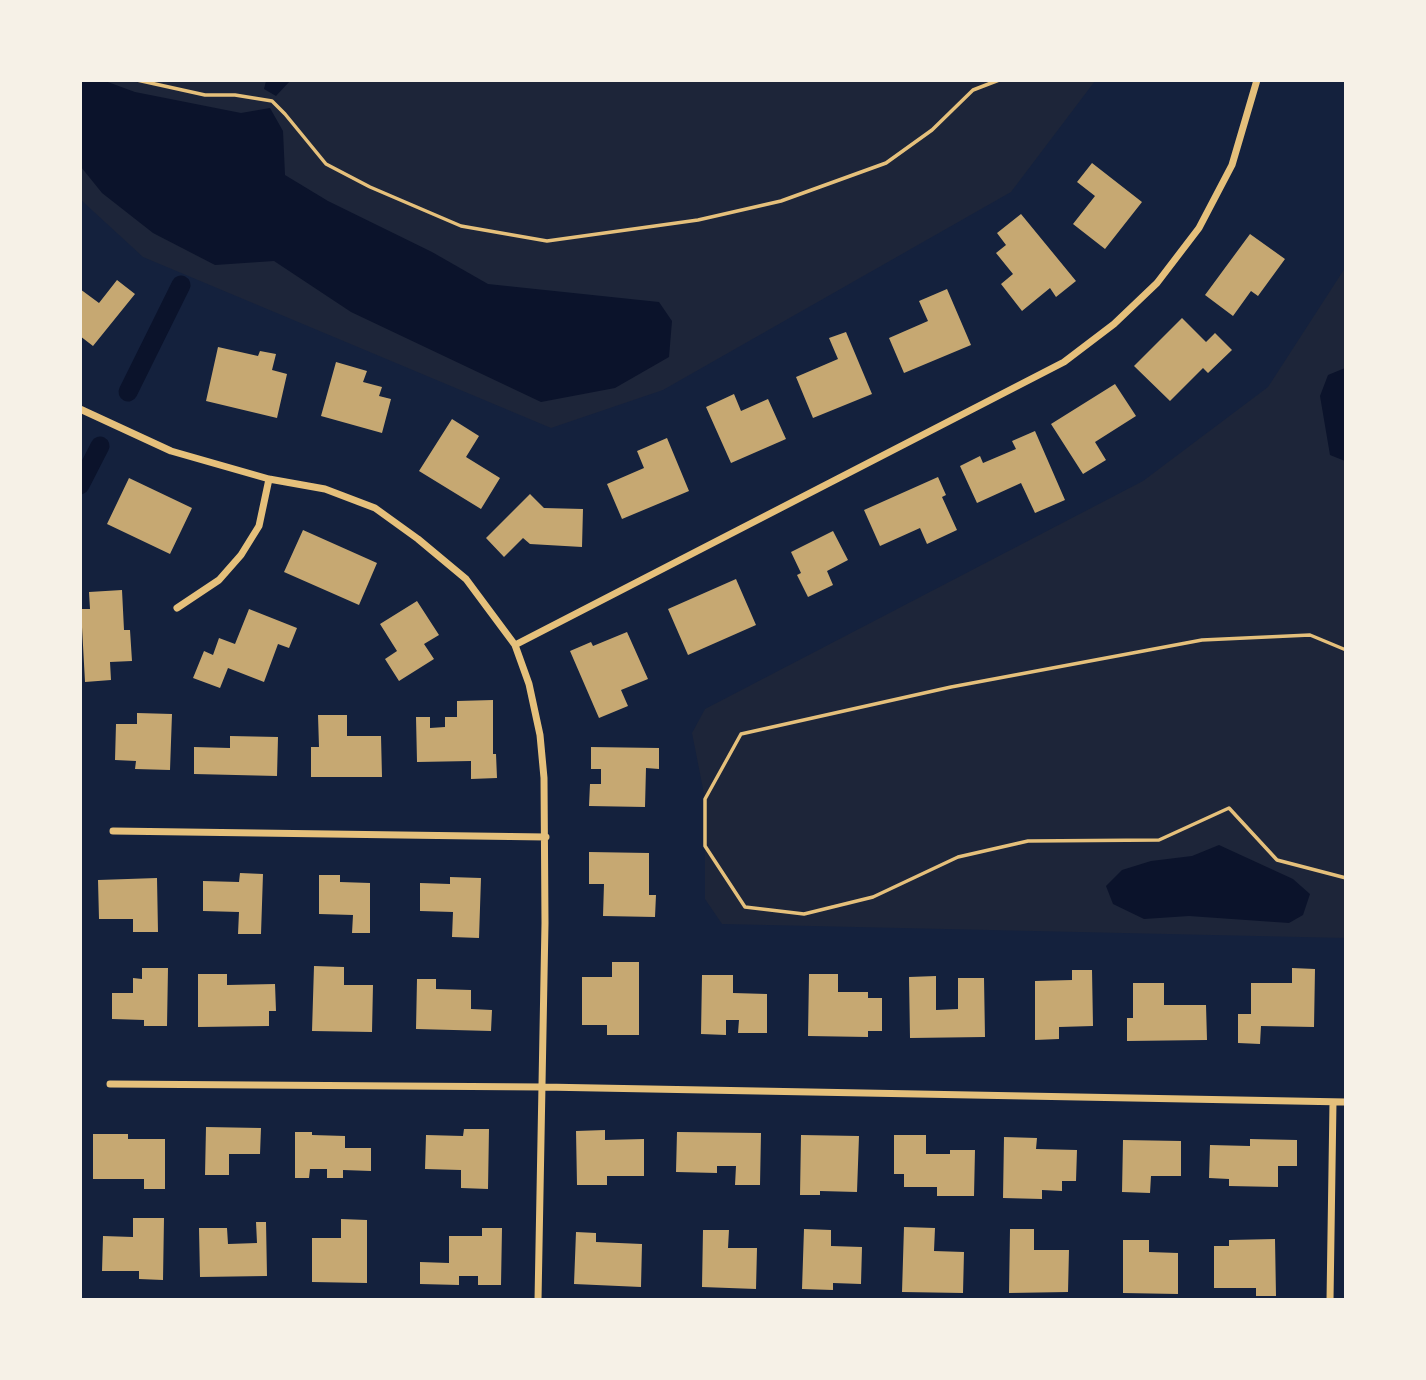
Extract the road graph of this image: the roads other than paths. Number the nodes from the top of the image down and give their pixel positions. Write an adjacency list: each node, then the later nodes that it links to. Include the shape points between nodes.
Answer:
1 (1257, 80): 5 (street, via 1233,165 1199,228 1157,283 1094,340 1052,369)
2 (80, 409): 3 (street, via 171,451)
3 (269, 479): 4 (street, via 259,526 241,555 219,580); 5 (street, via 325,489 375,508 466,579)
4 (177, 608)
5 (515, 645): 7 (street, via 540,735)
6 (113, 831): 7 (street)
7 (546, 836): 9 (street)
8 (110, 1084): 9 (street)
9 (542, 1087): 10 (street); 12 (street)
10 (1333, 1102): 11 (street); 13 (street)
11 (1346, 1102)
12 (538, 1300)
13 (1331, 1300)

